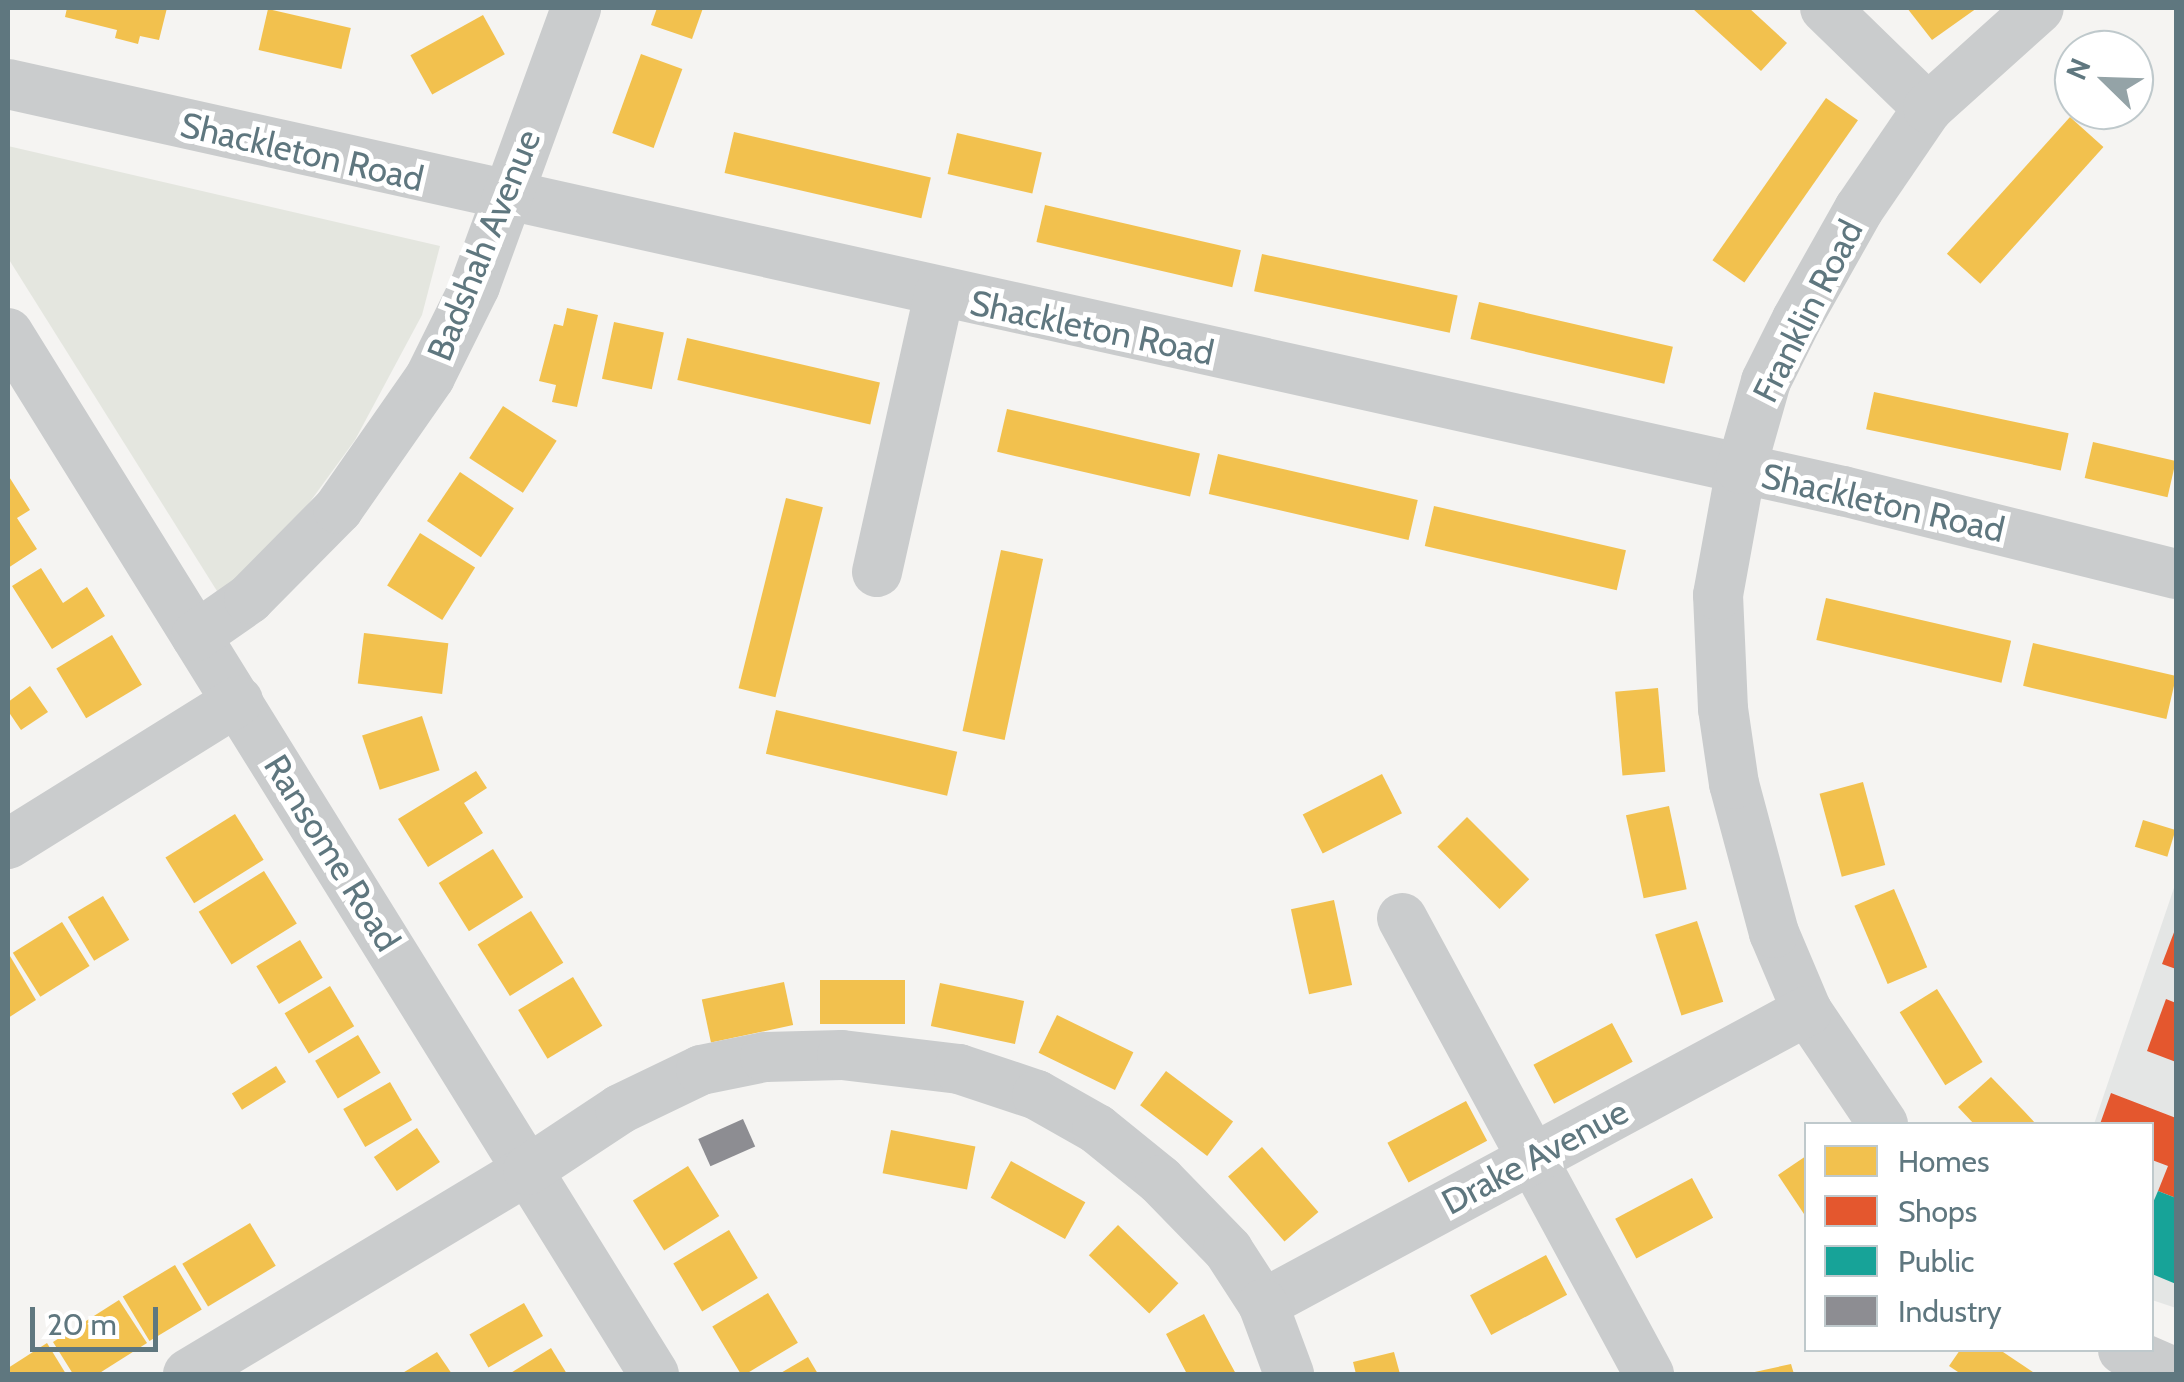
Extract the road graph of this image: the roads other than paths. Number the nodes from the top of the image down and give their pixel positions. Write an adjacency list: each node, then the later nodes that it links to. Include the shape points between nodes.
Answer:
1 (576, 8): 6 (street, Badshah Avenue)
2 (1825, 8): 5 (street)
3 (2039, 8): 5 (street, Franklin Road)
4 (8, 84): 6 (street, Shackleton Road)
5 (1928, 108): 9 (street, Franklin Road, via 1859,210 1797,320 1766,381)
6 (507, 198): 7 (street, Shackleton Road); 12 (street, Badshah Avenue, via 476,286 394,434 338,510 249,598)
7 (939, 294): 9 (street, Shackleton Road); 10 (street)
8 (8, 333): 12 (street, Ransome Road)
9 (1741, 469): 11 (street, Shackleton Road); 16 (street, Franklin Road, via 1718,595 1723,709 1753,866)
10 (876, 572)
11 (2176, 574)
12 (196, 636): 13 (street, Ransome Road)
13 (238, 701): 14 (street); 19 (street, Ransome Road)
14 (8, 844)
15 (1402, 918): 18 (street)
16 (1807, 1011): 17 (street, Franklin Road); 18 (street, Drake Avenue)
17 (1882, 1122)
18 (1532, 1158): 20 (street, Drake Avenue); 25 (street)
19 (528, 1170): 20 (street, via 620,1109 701,1070 765,1057 842,1054 959,1069 1037,1096 1096,1128 1160,1180 1228,1250); 22 (street); 23 (street, Ransome Road)
20 (1263, 1304): 24 (street)
21 (2127, 1352): 26 (street)
22 (188, 1374)
23 (654, 1374)
24 (1289, 1374)
25 (1650, 1374)
26 (2176, 1374)

